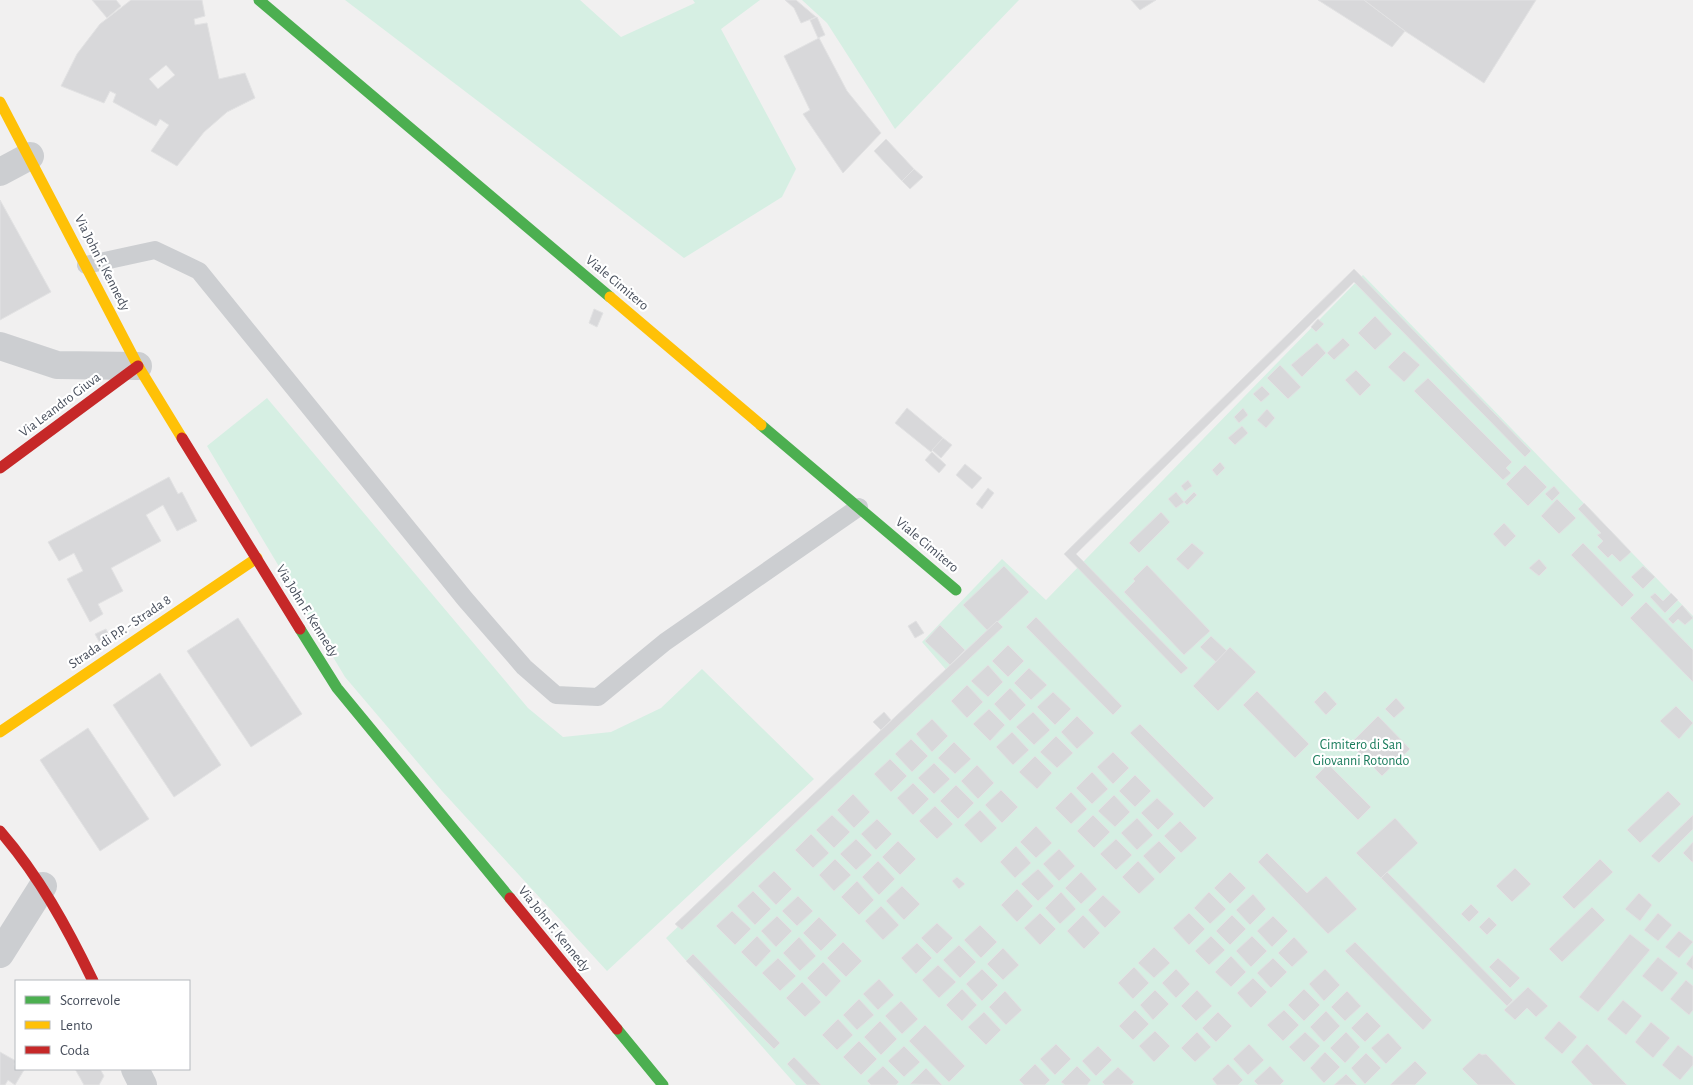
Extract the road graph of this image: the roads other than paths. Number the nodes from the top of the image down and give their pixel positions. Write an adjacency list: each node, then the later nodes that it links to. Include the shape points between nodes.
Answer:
1 (259, 0): 9 (street, Viale Cimitero)
2 (0, 102): 3 (street, Via John F. Kennedy)
3 (30, 156): 4 (street); 5 (street, Via John F. Kennedy)
4 (0, 172)
5 (86, 265): 7 (street, Via John F. Kennedy); 9 (lane, via 155,250 199,270 465,599 524,667 556,695 598,697 665,642)
6 (0, 346): 7 (street, via 57,364)
7 (138, 366): 8 (street, Via Leandro Giuva); 10 (street, Via John F. Kennedy)
8 (0, 468)
9 (859, 507): 11 (street, Viale Cimitero)
10 (257, 558): 12 (street, Strada di P.P. - Strada 8); 19 (street, Via John F. Kennedy, via 337,688)
11 (956, 590)
12 (0, 732)
13 (0, 831): 14 (street)
14 (43, 886): 15 (street); 16 (street)
15 (0, 954)
16 (92, 980)
17 (136, 1070): 18 (street)
18 (143, 1085)
19 (662, 1085)

